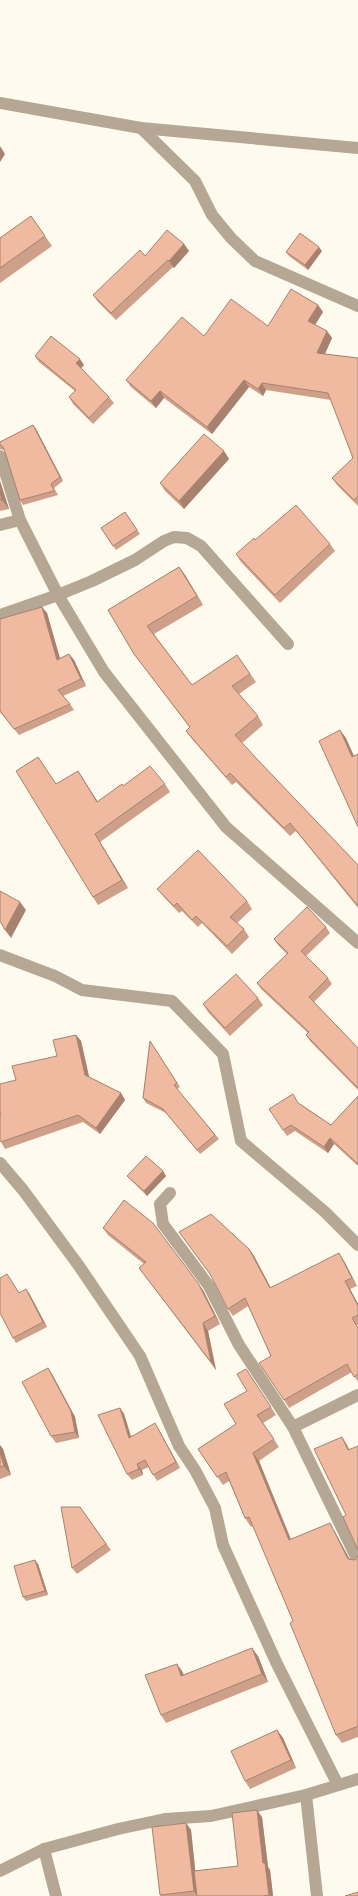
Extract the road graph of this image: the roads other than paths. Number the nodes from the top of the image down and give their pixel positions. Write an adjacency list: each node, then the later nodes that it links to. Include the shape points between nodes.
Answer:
1 (0, 103): 2 (street)
2 (141, 128): 3 (street); 4 (street, via 195,181 212,215 255,261)
3 (358, 148)
4 (358, 306)
5 (0, 456): 6 (street)
6 (20, 520): 7 (street); 8 (street)
7 (0, 524)
8 (58, 596): 9 (street); 10 (street, via 135,560 164,541 174,537 187,538 200,546); 11 (street, via 104,672 226,827)
9 (0, 615)
10 (288, 644)
11 (358, 943)
12 (0, 955): 15 (street, via 55,976 82,990 172,1001 223,1054 241,1141 325,1212)
13 (0, 1164): 20 (street, via 23,1190 79,1266 140,1356 179,1446 215,1508 223,1544 277,1664)
14 (170, 1193): 17 (street, via 160,1204 163,1224 209,1286 239,1345)
15 (358, 1246)
16 (358, 1395): 17 (street)
17 (293, 1427): 18 (street)
18 (358, 1561)
19 (358, 1778): 20 (street)
20 (338, 1785): 21 (street)
21 (306, 1795): 22 (street, via 211,1816 165,1819); 25 (street)
22 (44, 1849): 23 (street); 24 (street)
23 (0, 1871)
24 (56, 1896)
25 (317, 1896)

